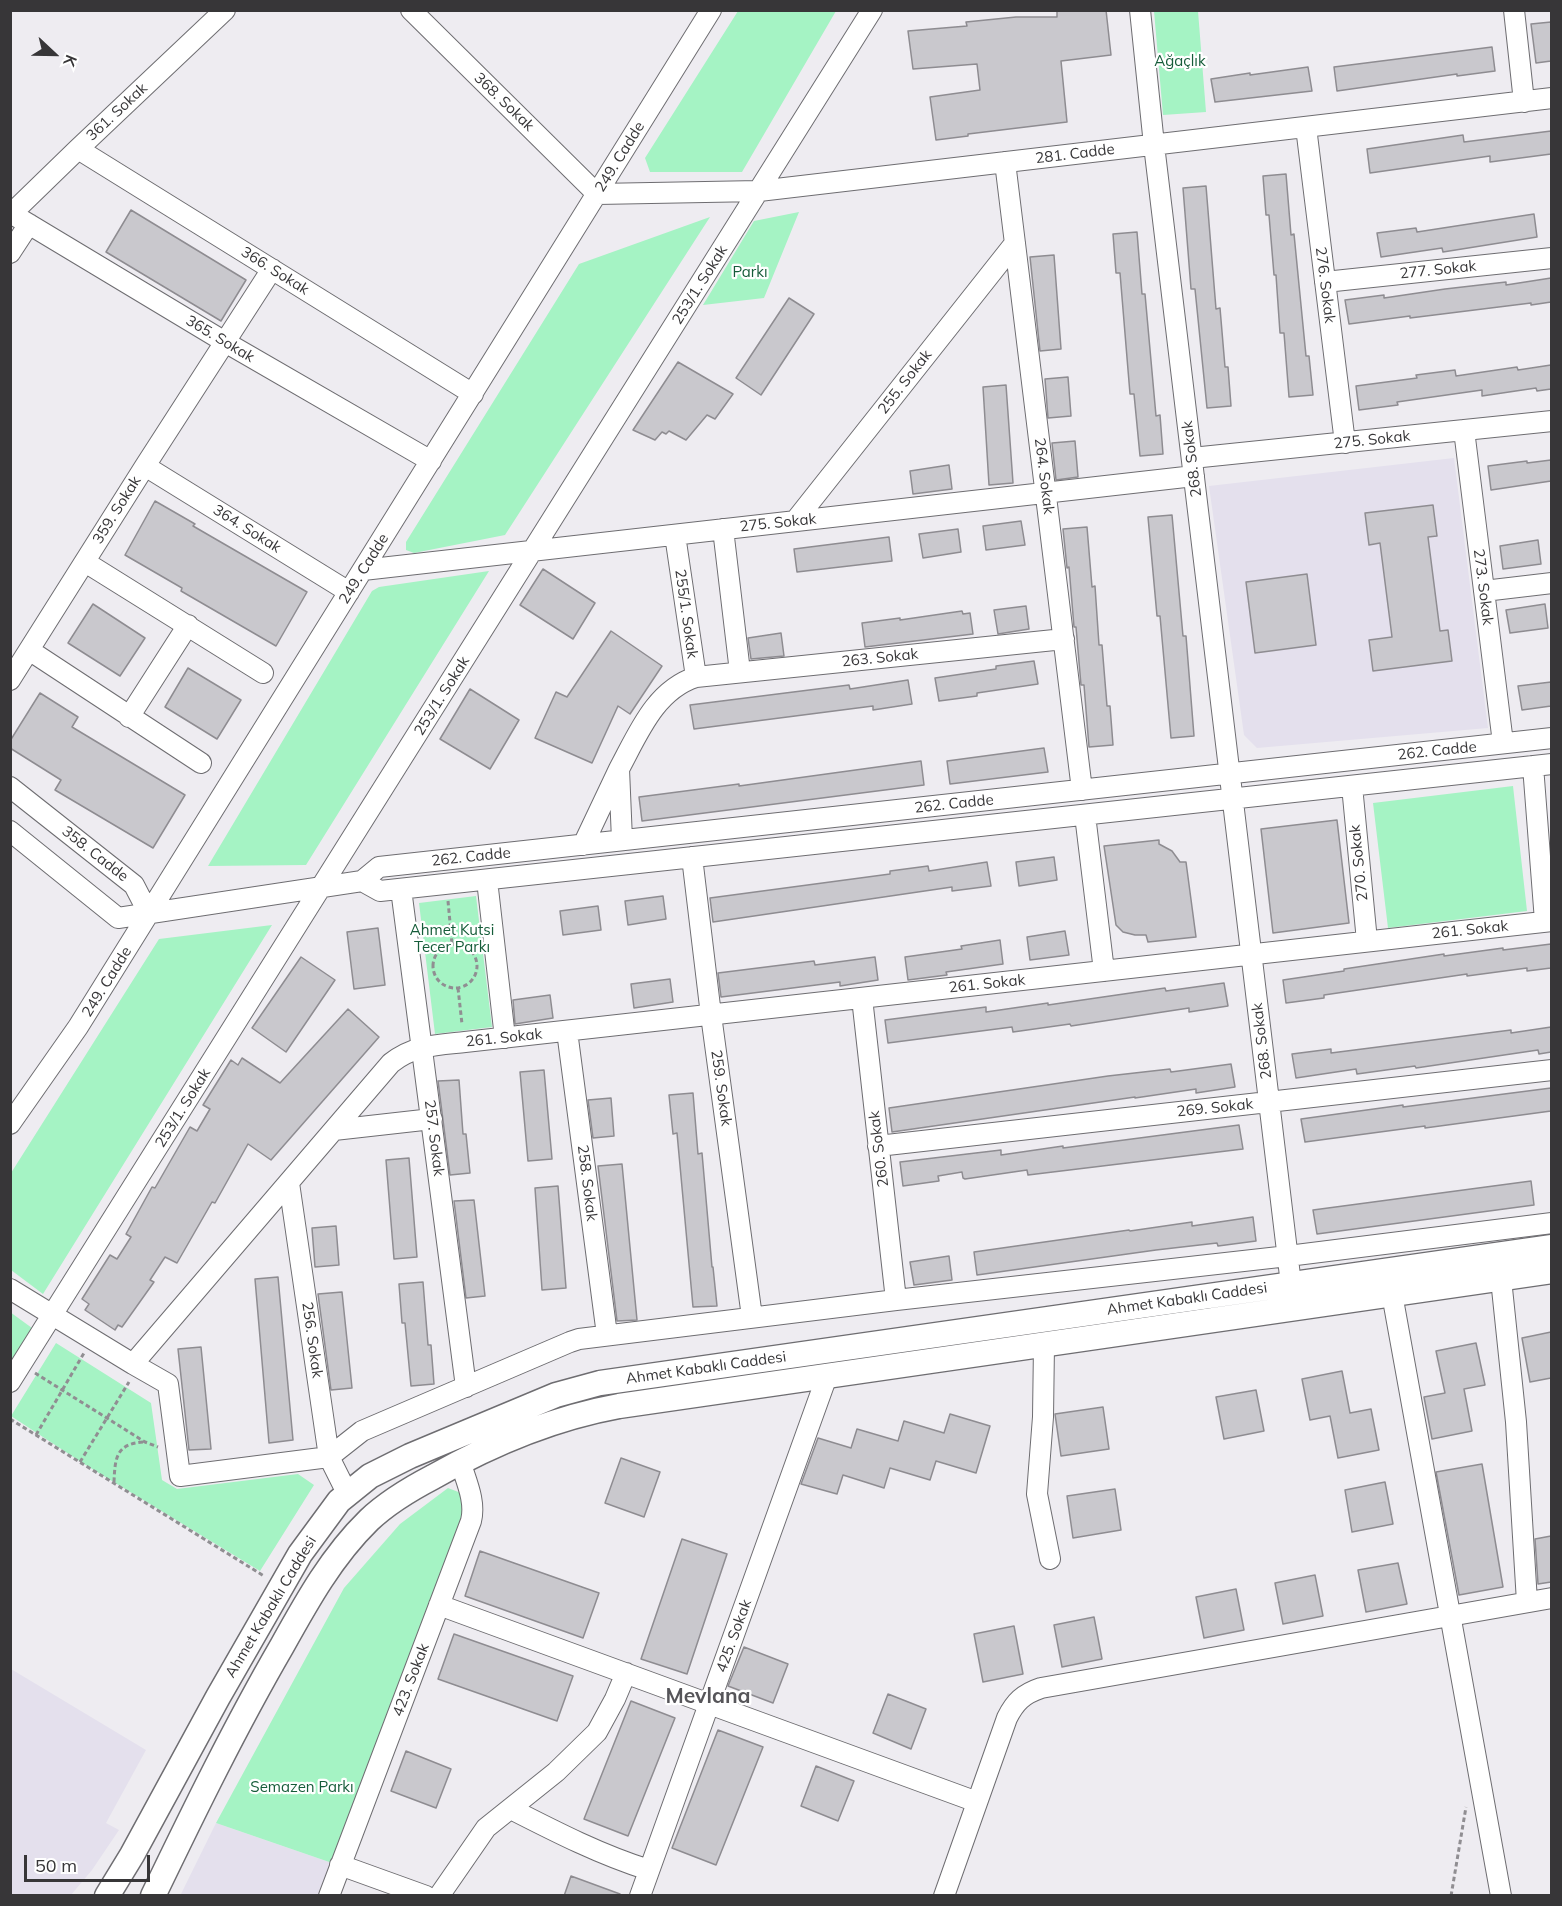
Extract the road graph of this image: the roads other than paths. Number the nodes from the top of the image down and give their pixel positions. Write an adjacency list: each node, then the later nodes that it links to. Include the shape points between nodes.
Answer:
1 (225, 10): 11 (street, 361. Sokak)
2 (411, 10): 14 (street, 368. Sokak)
3 (711, 10): 14 (street, 249. Cadde)
4 (872, 10): 13 (street, 253/1. Sokak)
5 (1140, 10): 10 (street, 268. Sokak)
6 (1514, 10): 8 (street)
7 (1551, 98): 8 (street, 281. Cadde)
8 (1524, 102): 9 (street, 281. Cadde)
9 (1306, 127): 10 (street, 281. Cadde); 20 (street, 276. Sokak)
10 (1154, 145): 12 (street, 281. Cadde); 28 (street, 268. Sokak)
11 (78, 149): 15 (street, 361. Sokak); 19 (street, 366. Sokak)
12 (1005, 162): 13 (street, 281. Cadde); 16 (street, 264. Sokak)
13 (759, 191): 14 (street, 281. Cadde); 33 (street, 253/1. Sokak)
14 (597, 194): 22 (street, 249. Cadde)
15 (17, 218): 17 (street, 361. Sokak); 21 (street, 365. Sokak)
16 (1015, 243): 29 (street, 264. Sokak); 30 (street, 255. Sokak)
17 (10, 253)
18 (1551, 258): 20 (street, 277. Sokak)
19 (272, 269): 21 (street, 359. Sokak); 22 (street, 366. Sokak)
20 (1325, 282): 25 (street, 276. Sokak)
21 (225, 342): 26 (street, 365. Sokak); 27 (street, 359. Sokak)
22 (473, 394): 26 (street, 249. Cadde)
23 (1551, 421): 24 (street, 275. Sokak)
24 (1464, 430): 25 (street, 275. Sokak); 37 (street, 273. Sokak)
25 (1345, 443): 28 (street, 275. Sokak)
26 (431, 461): 35 (street, 249. Cadde)
27 (144, 466): 34 (street, 359. Sokak); 38 (street, 364. Sokak)
28 (1193, 467): 29 (street, 275. Sokak); 52 (street, 268. Sokak)
29 (1046, 493): 30 (street, 275. Sokak); 40 (street, 264. Sokak)
30 (795, 521): 31 (street, 275. Sokak)
31 (723, 530): 32 (street, 275. Sokak); 42 (street)
32 (675, 535): 33 (street, 275. Sokak); 44 (street, 255/1. Sokak)
33 (534, 551): 35 (street, 275. Sokak); 64 (street, 253/1. Sokak)
34 (85, 562): 39 (street); 41 (street, 359. Sokak)
35 (363, 570): 38 (street, 249. Cadde)
36 (1551, 583): 37 (street)
37 (1484, 591): 48 (street, 273. Sokak)
38 (349, 592): 66 (street, 249. Cadde)
39 (188, 626): 43 (street); 46 (street)
40 (1064, 639): 42 (street, 263. Sokak); 55 (street, 264. Sokak)
41 (29, 650): 45 (street, 359. Sokak); 46 (street)
42 (740, 672): 44 (street, 263. Sokak)
43 (263, 673)
44 (696, 677): 51 (street, 255/1. Sokak, via 677,685 661,699)
45 (10, 680)
46 (129, 717): 49 (street)
47 (1551, 738): 48 (street, 262. Cadde)
48 (1503, 743): 52 (street, 262. Cadde)
49 (201, 763)
50 (1542, 765): 53 (street, 262. Cadde); 67 (street)
51 (619, 769): 59 (street); 60 (street, 255/1. Sokak)
52 (1230, 773): 55 (street, 262. Cadde); 56 (street, 268. Sokak)
53 (1352, 786): 56 (street, 262. Cadde); 68 (street, 270. Sokak)
54 (10, 787): 66 (street, 358. Cadde, via 134,885)
55 (1082, 790): 59 (street, 262. Cadde)
56 (1233, 799): 57 (street, 262. Cadde); 69 (street, 268. Sokak)
57 (1085, 815): 61 (street, 262. Cadde); 70 (street)
58 (10, 831): 66 (street, via 118,918)
59 (622, 840): 60 (street, 262. Cadde)
60 (583, 844): 63 (street, 262. Cadde, via 379,867)
61 (692, 857): 62 (street, 262. Cadde); 72 (street, 259. Sokak)
62 (487, 880): 65 (street, 262. Cadde); 74 (street)
63 (362, 881): 64 (street, 262. Cadde); 65 (street, 262. Cadde, via 380,891)
64 (321, 887): 66 (street, 262. Cadde); 92 (street, 253/1. Sokak)
65 (401, 889): 75 (street, 257. Sokak)
66 (149, 914): 79 (street, 249. Cadde, via 78,1027)
67 (1548, 921): 68 (street, 261. Sokak)
68 (1367, 941): 69 (street, 261. Sokak)
69 (1252, 954): 70 (street, 261. Sokak); 77 (street, 268. Sokak)
70 (1104, 971): 71 (street, 261. Sokak)
71 (862, 998): 72 (street, 261. Sokak); 81 (street, 260. Sokak)
72 (711, 1015): 73 (street, 261. Sokak); 93 (street, 259. Sokak)
73 (567, 1031): 74 (street, 261. Sokak); 94 (street, 258. Sokak)
74 (505, 1038): 75 (street, 261. Sokak)
75 (422, 1047): 78 (street, 257. Sokak); 80 (street, 261. Sokak, via 391,1063)
76 (1551, 1070): 77 (street, 269. Sokak)
77 (1269, 1102): 81 (street, 269. Sokak); 85 (street, 268. Sokak)
78 (432, 1119): 80 (street); 99 (street, 257. Sokak)
79 (10, 1124)
80 (334, 1130): 82 (street, 261. Sokak)
81 (879, 1146): 91 (street, 260. Sokak)
82 (289, 1183): 96 (street, 261. Sokak); 100 (street, 256. Sokak)
83 (1551, 1223): 85 (street)
84 (1551, 1247): 88 (main road, Ahmet Kabaklı Caddesi)
85 (1288, 1256): 88 (street, 268. Sokak); 91 (street)
86 (1551, 1271): 87 (main road, Ahmet Kabaklı Caddesi)
87 (1501, 1279): 90 (main road, Ahmet Kabaklı Caddesi); 106 (street, via 1516,1422)
88 (1291, 1284): 102 (main road, Ahmet Kabaklı Caddesi, via 588,1386 536,1403 410,1456 370,1476)
89 (10, 1289): 92 (street)
90 (1392, 1294): 95 (main road, Ahmet Kabaklı Caddesi); 108 (street)
91 (896, 1300): 93 (street)
92 (52, 1316): 96 (street); 98 (street, 253/1. Sokak)
93 (752, 1317): 94 (street)
94 (607, 1335): 99 (street, via 570,1342)
95 (1044, 1345): 97 (main road, Ahmet Kabaklı Caddesi); 104 (street, via 1037,1494)
96 (135, 1366): 100 (street, via 168,1384 180,1476)
97 (827, 1376): 101 (main road, Ahmet Kabaklı Caddesi, via 602,1409 539,1427); 110 (street, 425. Sokak)
98 (10, 1382)
99 (466, 1387): 100 (street, via 362,1431)
100 (329, 1457): 102 (street, 256. Sokak)
101 (460, 1461): 103 (main road, Ahmet Kabaklı Caddesi); 107 (street, 423. Sokak, via 472,1500 472,1515)
102 (347, 1493): 103 (main road); 115 (main road, Ahmet Kabaklı Caddesi, via 300,1554)
103 (370, 1519): 116 (main road, Ahmet Kabaklı Caddesi, via 315,1588 244,1712)
104 (1050, 1559)
105 (1551, 1598): 106 (street)
106 (1527, 1602): 108 (street)
107 (439, 1605): 109 (street); 113 (street, 423. Sokak)
108 (1450, 1616): 111 (street, via 1029,1692 1009,1713); 122 (street)
109 (626, 1673): 110 (street); 112 (street, via 597,1732)
110 (710, 1704): 111 (street); 114 (street, 425. Sokak)
111 (977, 1802): 121 (street)
112 (511, 1809): 114 (street, via 619,1861); 119 (street, via 486,1828)
113 (340, 1866): 117 (street, 423. Sokak); 118 (street)
114 (649, 1870): 120 (street, 425. Sokak)
115 (107, 1896)
116 (153, 1896)
117 (328, 1896)
118 (426, 1896)
119 (439, 1896)
120 (640, 1896)
121 (944, 1896)
122 (1501, 1896)

